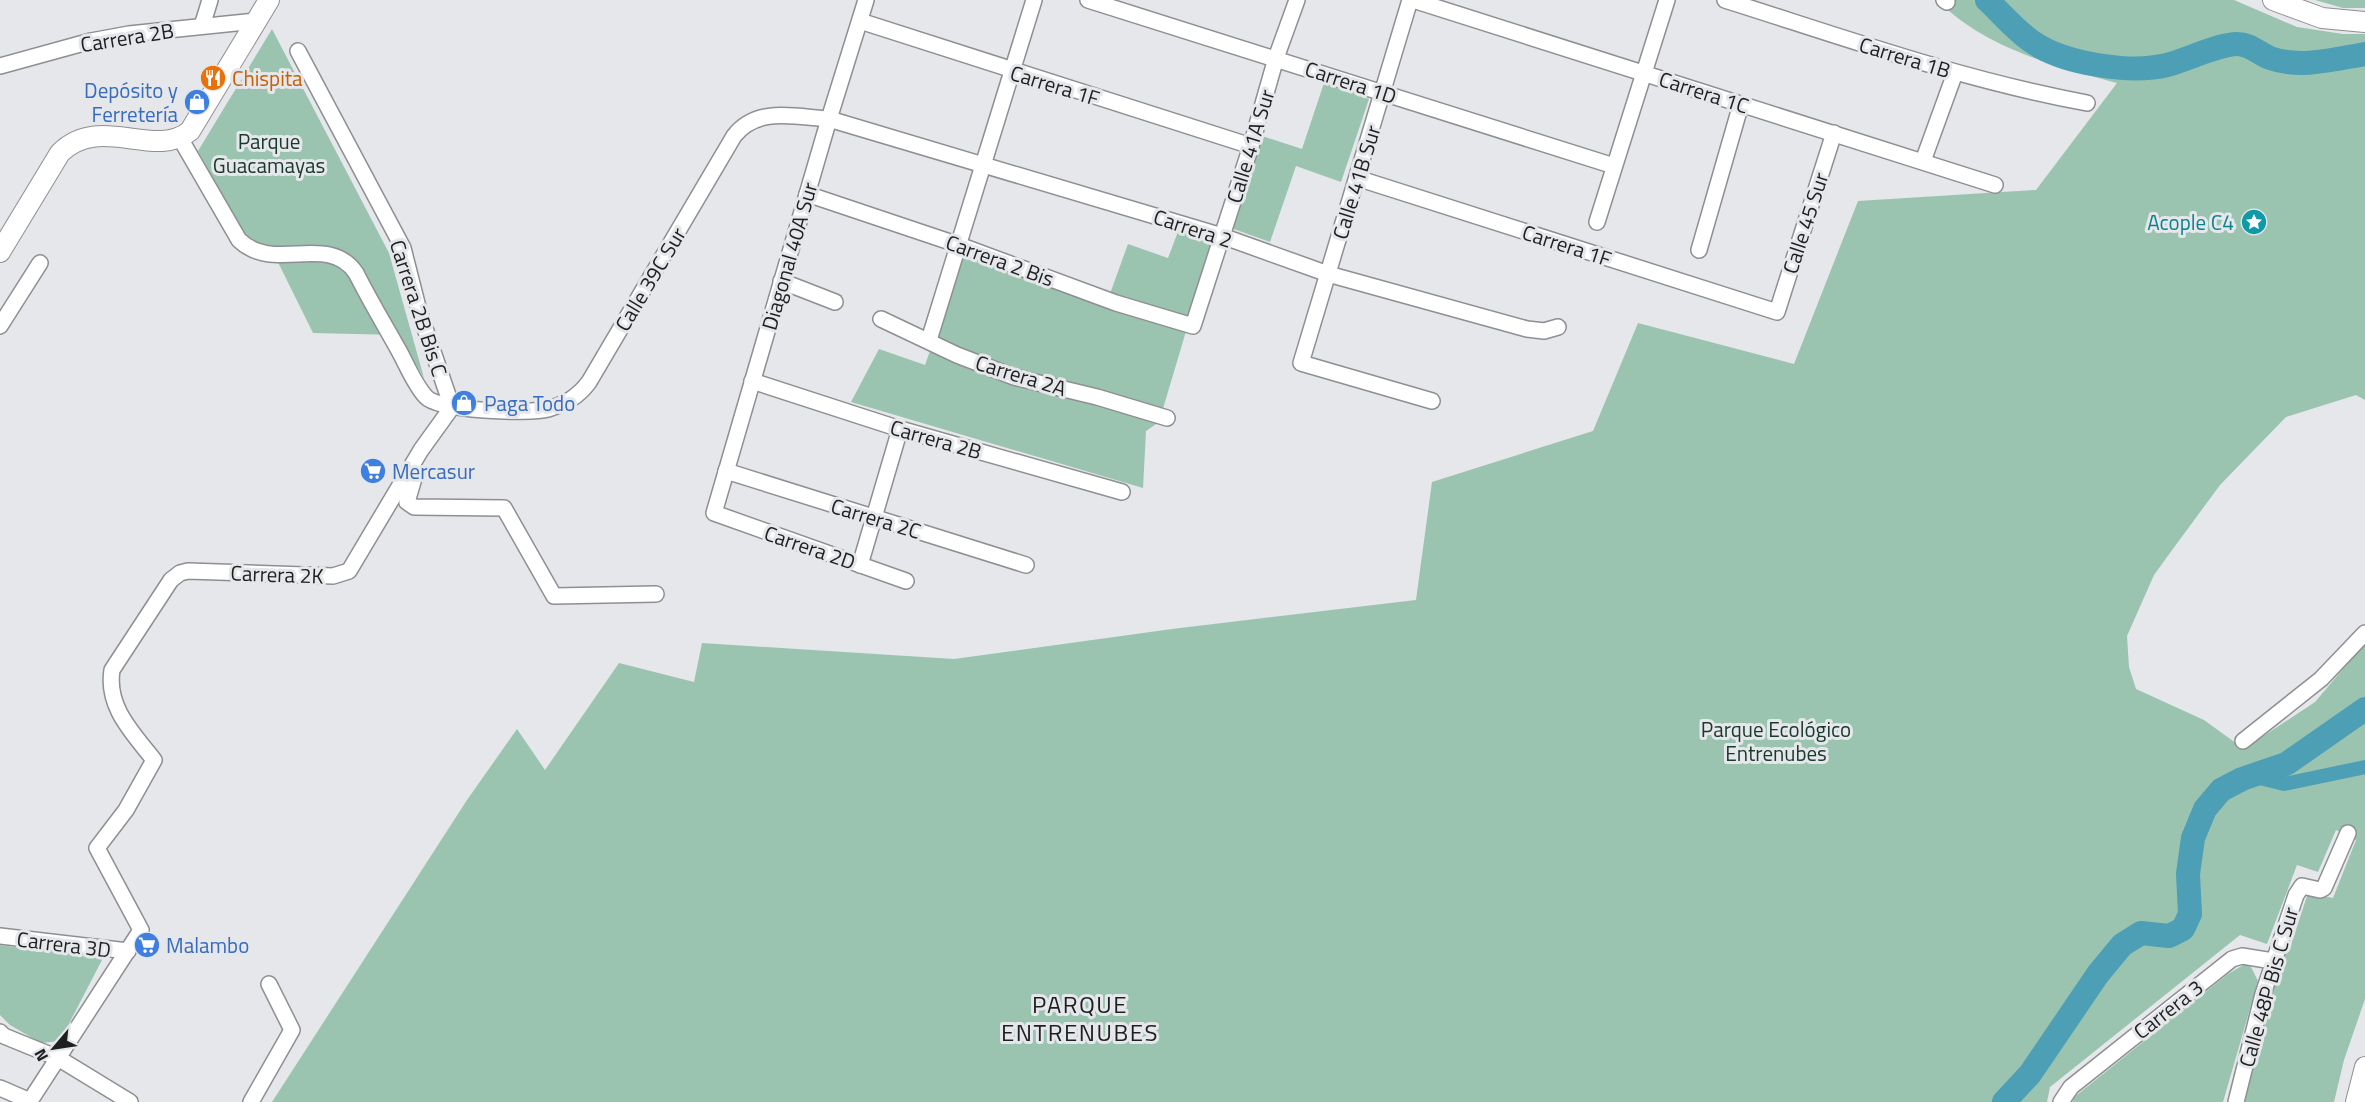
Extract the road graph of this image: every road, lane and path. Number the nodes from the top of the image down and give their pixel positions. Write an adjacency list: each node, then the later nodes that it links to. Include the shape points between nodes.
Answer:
1 (210, 0): 14 (street)
2 (269, 0): 11 (main road)
3 (866, 0): 12 (street, Diagonal 40A Sur)
4 (1034, 0): 18 (street)
5 (1088, 0): 16 (street, Carrera 1D)
6 (1297, 0): 16 (street, Calle 41A Sur)
7 (1412, 0): 19 (street, Carrera 1C); 21 (street, Calle 41B Sur)
8 (1667, 0): 19 (street)
9 (1725, 0): 20 (street, Carrera 1B)
10 (2273, 0): 13 (main road, via 2322,18)
11 (256, 21): 14 (street, Carrera 2B); 26 (main road, via 195,125)
12 (860, 21): 18 (street, Carrera 1F); 24 (street, Diagonal 40A Sur)
13 (2365, 22)
14 (202, 26): 17 (street, Carrera 2B, via 91,41)
15 (298, 51): 51 (street, Carrera 2B Bis C, via 403,248)
16 (1276, 58): 21 (street, Carrera 1D); 27 (street, Calle 41A Sur)
17 (0, 66)
18 (1012, 72): 27 (street, Carrera 1F); 29 (street)
19 (1644, 73): 23 (street, Carrera 1C); 30 (street)
20 (1955, 73): 22 (street, Carrera 1B); 28 (street)
21 (1383, 93): 30 (street, Carrera 1D); 31 (street, Calle 41B Sur)
22 (2087, 103)
23 (1741, 104): 25 (street, Carrera 1C); 37 (street)
24 (828, 119): 29 (street, Carrera 2); 33 (street, Diagonal 40A Sur); 51 (street, Calle 39C Sur, via 766,116 754,118 739,130 577,396 545,410)
25 (1834, 133): 28 (street, Carrera 1C); 43 (street, Calle 45 Sur)
26 (180, 138): 38 (main road, via 166,141 91,136 69,144); 51 (street, Calle 39C Sur, via 239,240 254,251 269,255 323,254 342,259 356,273 423,393 435,404)
27 (1251, 146): 35 (street, Calle 41A Sur)
28 (1923, 161): 32 (street, Carrera 1C)
29 (984, 164): 35 (street, Carrera 2); 36 (street)
30 (1614, 166): 34 (street)
31 (1357, 178): 40 (street, Calle 41B Sur); 43 (street, Carrera 1F)
32 (1995, 185)
33 (807, 194): 36 (street, Carrera 2 Bis); 41 (street, Diagonal 40A Sur)
34 (1597, 222)
35 (1222, 236): 40 (street, Carrera 2); 46 (street, Calle 41A Sur)
36 (959, 245): 46 (street, Carrera 2 Bis, via 1116,303); 48 (street)
37 (1699, 250)
38 (0, 252)
39 (39, 263): 45 (street)
40 (1328, 274): 47 (street, Carrera 2, via 1527,329 1544,331); 50 (street, Calle 41B Sur, via 1301,363)
41 (781, 281): 42 (street); 49 (street, Diagonal 40A Sur)
42 (836, 302)
43 (1777, 312)
44 (881, 319): 48 (street, Carrera 2A)
45 (0, 326)
46 (1193, 326)
47 (1558, 327)
48 (929, 340): 52 (street, Carrera 2A, via 1014,377)
49 (752, 381): 53 (street, Carrera 2B); 55 (street, Diagonal 40A Sur)
50 (1432, 400)
51 (452, 407): 54 (street)
52 (1167, 418)
53 (900, 429): 56 (street, Carrera 2B); 58 (street)
54 (410, 470): 62 (street, via 415,475 407,502 414,507 504,508 555,596); 67 (street, Carrera 2K, via 346,573 317,576 184,571 171,580 112,670 110,683 116,708 154,760 126,810 97,848 141,930)
55 (726, 471): 57 (street, Diagonal 40A Sur); 58 (street, Carrera 2C)
56 (1122, 492)
57 (714, 513): 59 (street, Carrera 2D)
58 (873, 517): 59 (street); 60 (street, Carrera 2C)
59 (860, 565): 61 (street, Carrera 2D)
60 (1026, 565)
61 (906, 581)
62 (656, 594)
63 (2365, 633): 64 (street, via 2322,679)
64 (2243, 741)
65 (2348, 833): 68 (street, Calle 48P Bis C Sur, via 2324,888 2300,887)
66 (0, 936): 67 (street, Carrera 3D)
67 (128, 951): 71 (street)
68 (2273, 960): 77 (street, Carrera 3, via 2232,958 2071,1087); 78 (street, Calle 48P Bis C Sur)
69 (269, 984): 76 (street, via 292,1030)
70 (0, 1032): 71 (street)
71 (58, 1058): 74 (street); 75 (street)
72 (2365, 1067): 79 (main road)
73 (0, 1088): 74 (street)
74 (30, 1102)
75 (130, 1102)
76 (251, 1102)
77 (2061, 1102)
78 (2236, 1102)
79 (2356, 1102)

